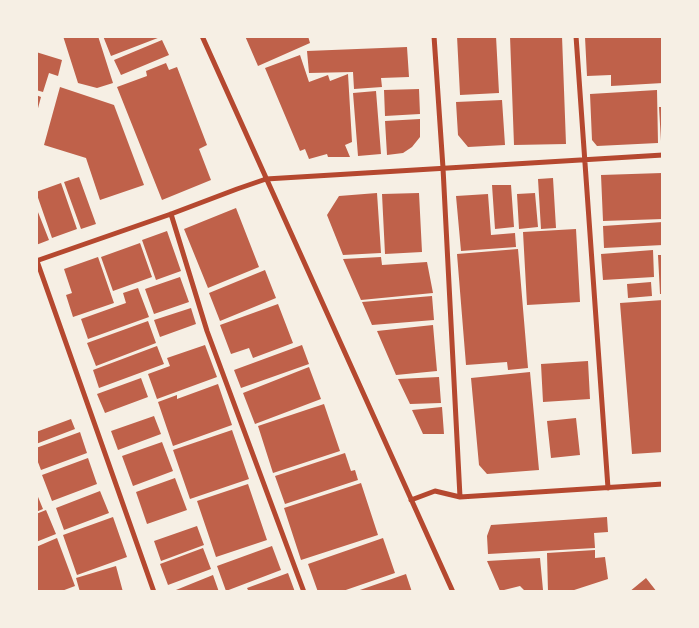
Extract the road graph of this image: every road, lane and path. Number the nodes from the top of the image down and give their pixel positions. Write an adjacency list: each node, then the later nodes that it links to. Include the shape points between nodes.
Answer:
1 (202, 36): 7 (street)
2 (434, 36): 6 (street)
3 (576, 36): 5 (street)
4 (663, 155): 5 (street)
5 (584, 159): 6 (street); 11 (street)
6 (443, 168): 7 (street); 12 (street)
7 (266, 179): 8 (street); 13 (street)
8 (171, 214): 9 (street); 15 (street, via 208,331)
9 (37, 261): 14 (street)
10 (663, 484): 11 (street)
11 (608, 488): 12 (street)
12 (460, 497): 13 (street, via 435,491)
13 (411, 500): 16 (street)
14 (154, 592)
15 (304, 592)
16 (453, 592)

